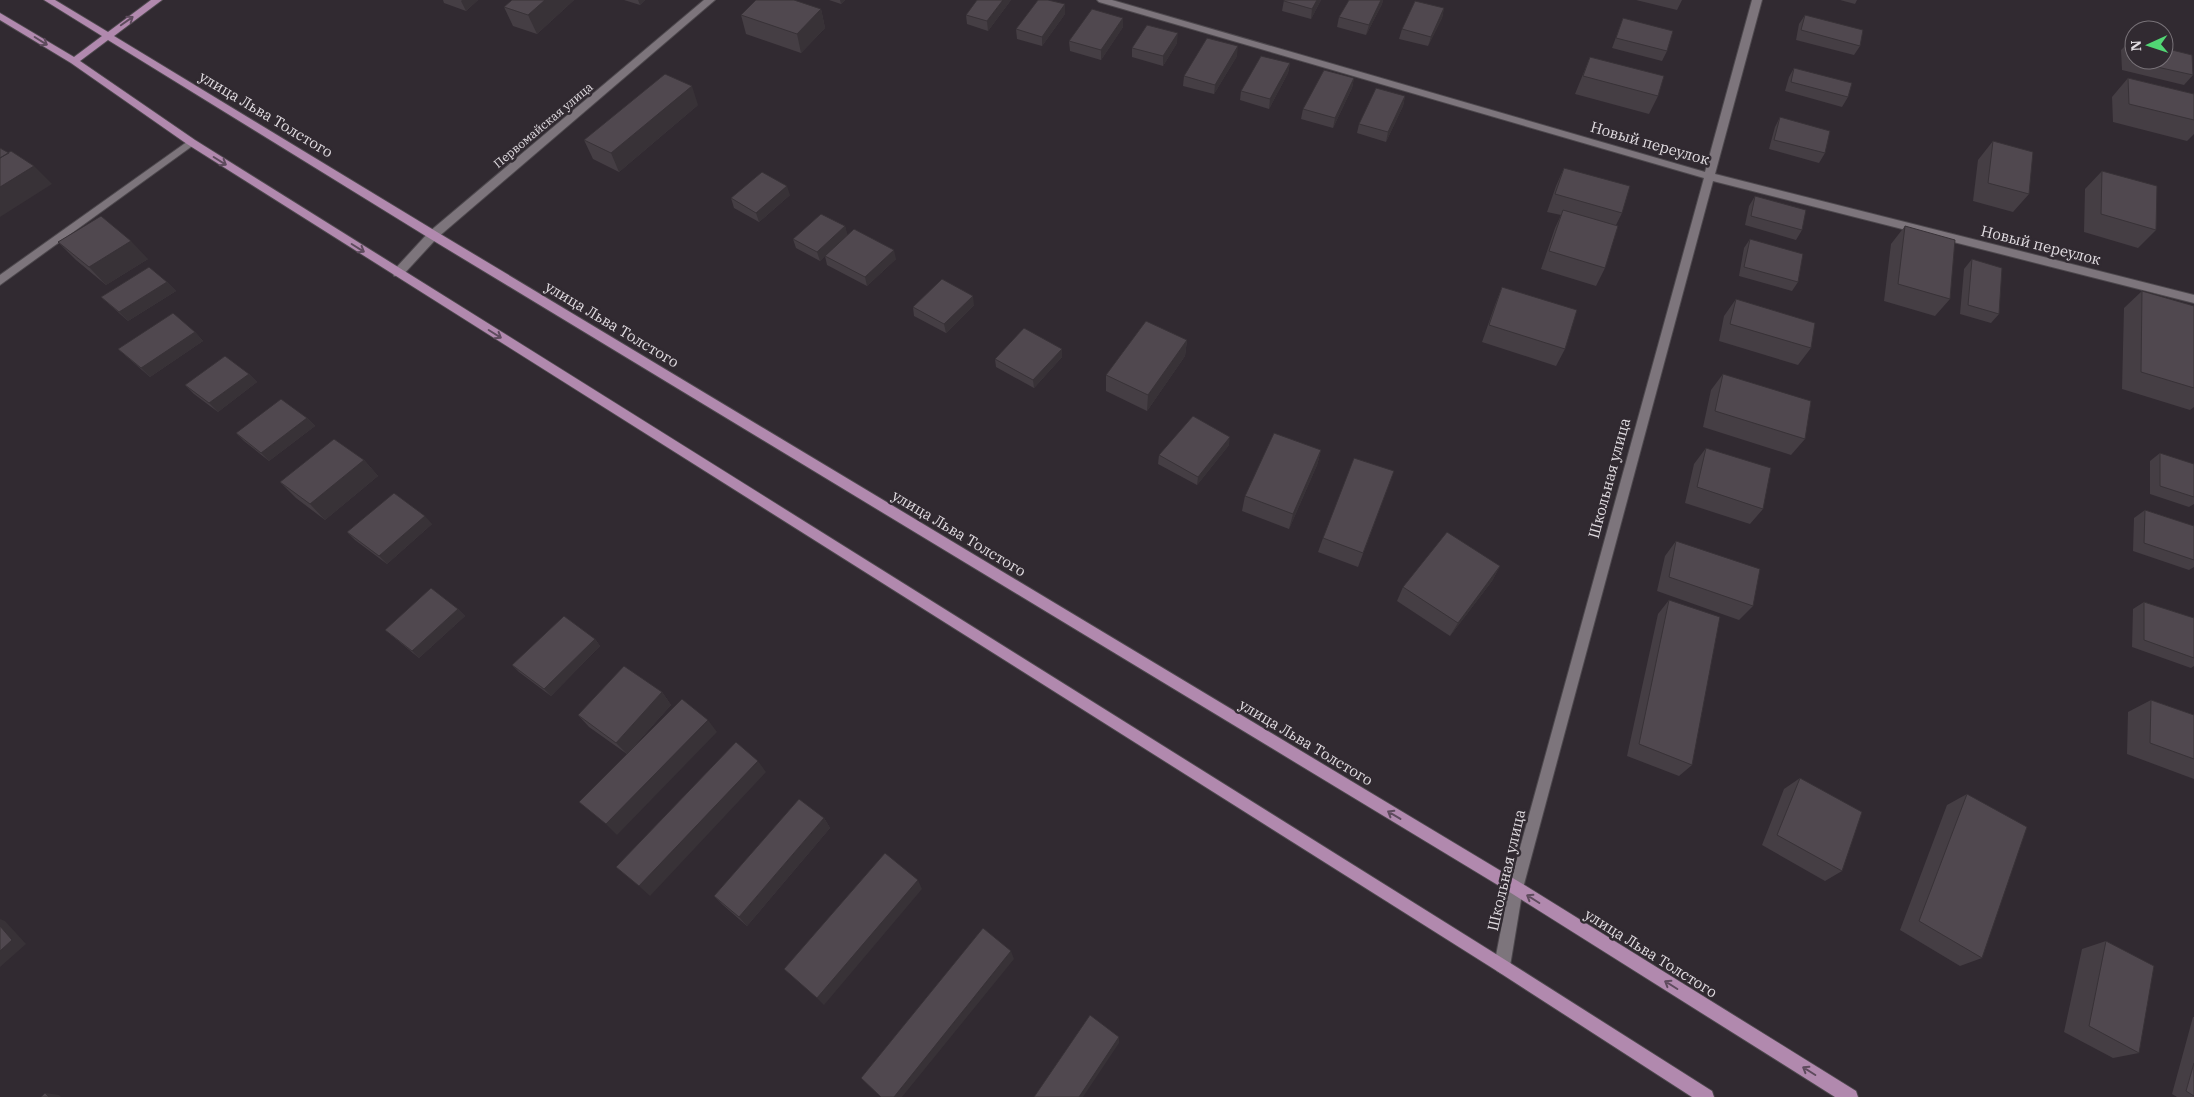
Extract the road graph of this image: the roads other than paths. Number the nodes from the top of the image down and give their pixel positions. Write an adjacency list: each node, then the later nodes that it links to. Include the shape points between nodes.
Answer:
1 (49, 0): 7 (main road, улица Льва Толстого)
2 (157, 0): 7 (main road, one-way to 2)
3 (710, 0): 11 (street, Первомайская улица)
4 (1102, 0): 10 (street, Новый переулок)
5 (1757, 0): 10 (street, Школьная улица)
6 (0, 16): 8 (main road, one-way to 8)
7 (107, 35): 8 (main road); 11 (main road, улица Льва Толстого)
8 (74, 62): 9 (main road)
9 (191, 142): 12 (main road, one-way to 12); 13 (street)
10 (1708, 176): 14 (street, Новый переулок); 15 (street, Школьная улица)
11 (433, 235): 12 (street, Первомайская улица); 15 (main road, улица Льва Толстого, one-way to 11)
12 (398, 274): 16 (main road, one-way to 16)
13 (0, 281)
14 (2194, 299)
15 (1516, 888): 16 (street, Школьная улица); 18 (main road, улица Льва Толстого, one-way to 15)
16 (1502, 966): 17 (main road)
17 (1706, 1097)
18 (1850, 1097)

